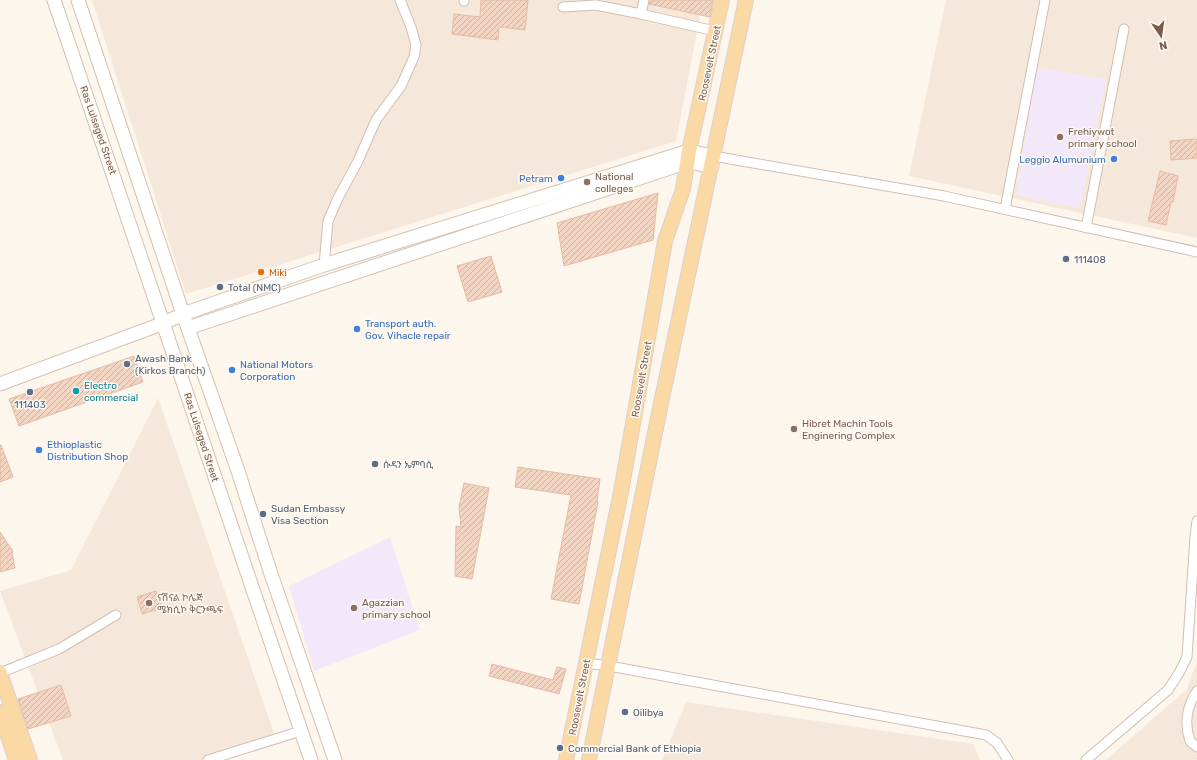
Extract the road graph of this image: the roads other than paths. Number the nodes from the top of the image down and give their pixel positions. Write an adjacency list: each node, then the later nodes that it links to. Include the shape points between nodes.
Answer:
1 (54, 0): 13 (street, Ras Lulseged Street)
2 (78, 0): 12 (street)
3 (400, 0): 21 (street, via 416,45 414,57 401,86 376,120 328,221)
4 (644, 0): 9 (street)
5 (722, 0): 11 (main road, Roosevelt Street)
6 (746, 0): 17 (main road)
7 (1045, 0): 18 (street)
8 (563, 6): 9 (street, via 596,5)
9 (641, 14): 11 (street)
10 (1124, 29): 19 (street)
11 (715, 31): 16 (main road, Roosevelt Street)
12 (91, 36): 13 (street); 14 (street)
13 (70, 43): 15 (street, Ras Lulseged Street)
14 (129, 150): 15 (street); 22 (street)
15 (108, 157): 23 (street, Ras Lulseged Street)
16 (689, 157): 17 (street); 21 (street); 24 (street); 28 (main road, Roosevelt Street, via 683,189 665,240 620,492)
17 (712, 161): 18 (street, via 889,186); 29 (main road)
18 (1005, 208): 19 (street)
19 (1086, 228): 20 (street)
20 (1197, 252)
21 (324, 265): 22 (street)
22 (182, 314): 23 (street); 24 (street)
23 (164, 322): 25 (street); 34 (street, Ras Lulseged Street)
24 (188, 328): 33 (street)
25 (0, 384)
26 (1197, 521): 44 (street, via 1187,657 1168,690)
27 (116, 615): 30 (street, via 59,649)
28 (586, 663): 29 (street); 41 (main road, Roosevelt Street)
29 (609, 666): 42 (main road); 43 (street, via 986,735 993,739)
30 (0, 673): 37 (main road)
31 (1197, 691): 35 (street, via 1187,714 1190,741)
32 (0, 712): 36 (main road)
33 (320, 715): 34 (street); 40 (street)
34 (300, 726): 38 (street); 39 (street, Ras Lulseged Street)
35 (1197, 747)
36 (16, 760)
37 (30, 760)
38 (208, 760)
39 (311, 760)
40 (335, 760)
41 (566, 760)
42 (589, 760)
43 (1008, 760)
44 (1086, 760)

